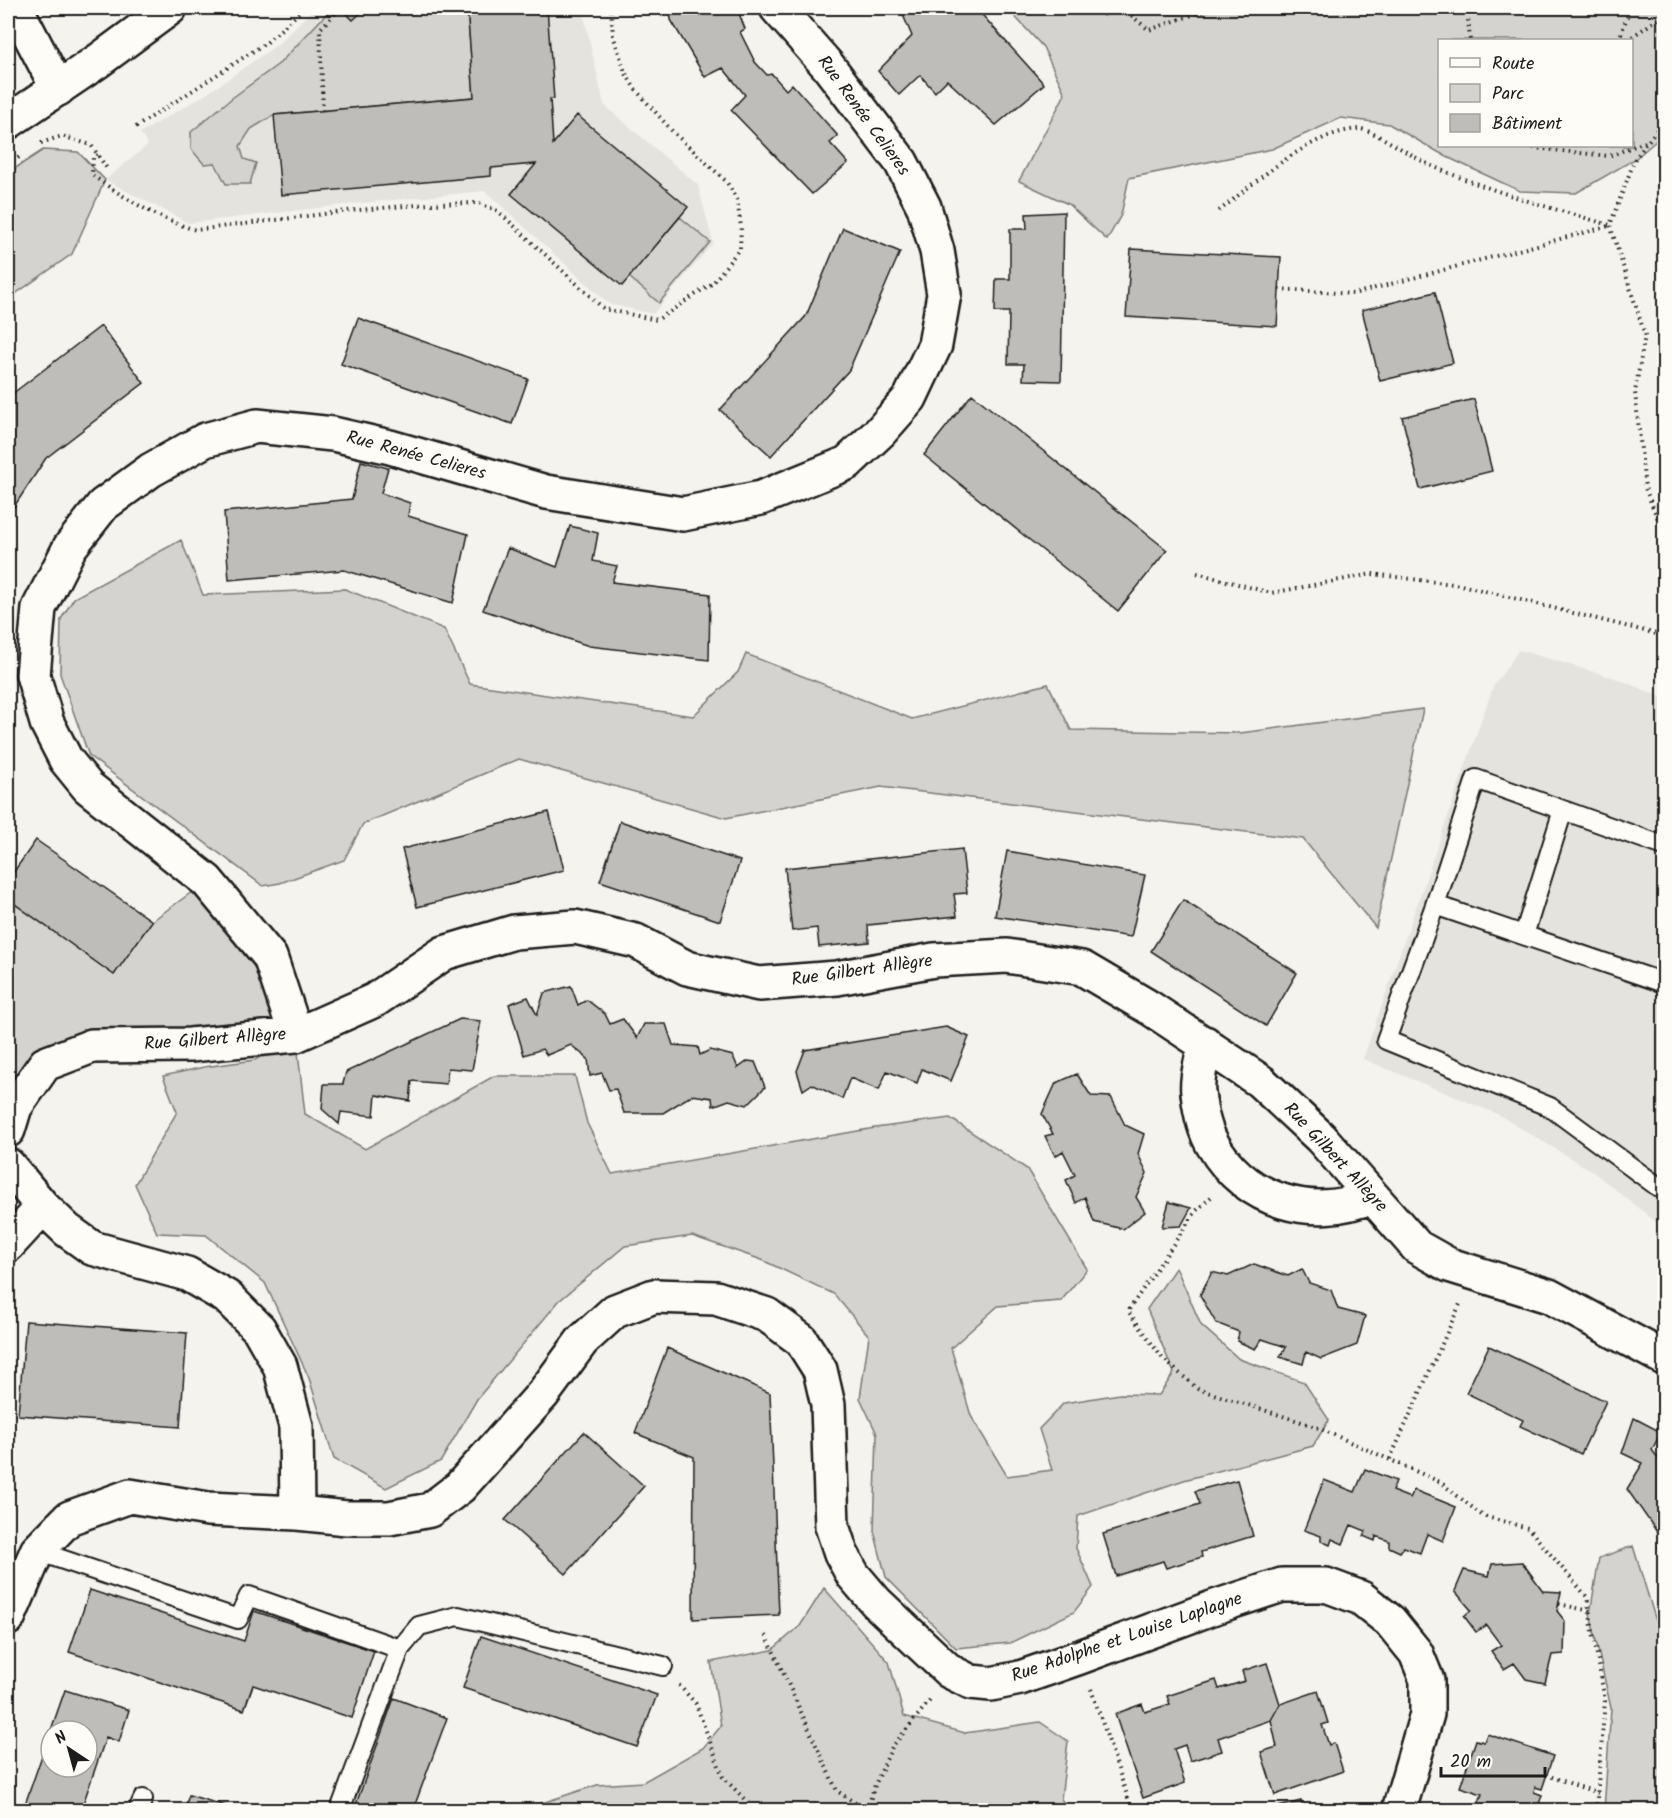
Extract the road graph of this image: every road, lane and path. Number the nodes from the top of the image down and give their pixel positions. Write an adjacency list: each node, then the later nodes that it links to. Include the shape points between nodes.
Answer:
1 (16, 8): 15 (street)
2 (170, 8): 15 (street)
3 (304, 8): 19 (path, via 266,43)
4 (340, 8): 16 (path, via 320,29)
5 (611, 8): 24 (path, via 613,35 635,89 726,181 737,199 740,248 712,283 657,320 604,309 498,211 478,203 358,210 196,230 121,196 92,175 93,158)
6 (777, 8): 38 (street, Rue Renée Celieres, via 828,66 901,162 924,207 944,294 935,345 910,398 847,463 761,498 683,514 546,492 333,434 257,426 205,440 152,470 103,505 70,547 39,608 33,675 47,723 66,760 88,787 207,881 270,957)
7 (1122, 8): 8 (path, via 1149,30)
8 (1212, 8)
9 (1467, 8): 12 (path)
10 (1630, 8): 13 (path)
11 (1665, 15): 14 (path)
12 (1470, 39)
13 (1619, 39)
14 (1629, 39)
15 (58, 89): 18 (street)
16 (323, 111)
17 (1665, 120): 20 (path)
18 (8, 122)
19 (136, 128)
20 (1649, 141): 22 (path, via 1610,156); 28 (path, via 1635,159)
21 (39, 144): 24 (path, via 62,136 91,145)
22 (1524, 147)
23 (23, 154): 25 (path)
24 (98, 155): 26 (path)
25 (8, 165)
26 (108, 170)
27 (1219, 211): 28 (path, via 1273,167 1328,135 1362,128 1431,166 1518,199)
28 (1610, 225): 29 (path, via 1353,294); 30 (path, via 1645,335 1635,392 1637,413 1645,488)
29 (1279, 289)
30 (1665, 534)
31 (1197, 573): 32 (path, via 1271,593 1372,574 1461,585)
32 (1665, 638)
33 (1563, 810): 34 (lane); 35 (lane, via 1476,779); 36 (lane)
34 (1665, 846)
35 (1435, 905): 36 (lane); 43 (lane, via 1386,1040 1550,1107)
36 (1524, 935): 37 (lane)
37 (1665, 983)
38 (296, 1035): 39 (street, Rue Gilbert Allègre, via 375,1000 444,953 514,932 574,927 636,940 687,968 759,984 837,978 934,960 1007,956 1082,968); 40 (street, Rue Gilbert Allègre, via 190,1045 92,1046 45,1064 15,1107)
39 (1205, 1043): 42 (street, via 1198,1090 1203,1122 1213,1145); 44 (street, Rue Gilbert Allègre, via 1260,1081 1321,1138)
40 (8, 1130)
41 (8, 1165): 45 (street)
42 (1235, 1173): 44 (street, via 1264,1194 1293,1205 1326,1208); 49 (path, via 1196,1210 1128,1311 1163,1359 1198,1389 1314,1426)
43 (1665, 1188)
44 (1372, 1196): 47 (street, Rue Gilbert Allègre, via 1417,1246 1449,1265)
45 (43, 1207): 46 (street); 50 (street, via 92,1248 187,1274 227,1297 259,1329 280,1366 296,1426)
46 (8, 1245)
47 (1473, 1273): 48 (street, Rue Gilbert Allègre, via 1549,1296); 49 (path)
48 (1665, 1358)
49 (1390, 1460): 53 (path, via 1440,1482 1483,1516 1528,1528 1587,1597)
50 (297, 1513): 51 (street, Rue Adolphe et Louise Laplagne, via 208,1509 130,1496 69,1518); 59 (street, Rue Adolphe et Louise Laplagne, via 389,1518 430,1510 466,1480 543,1394 582,1341 615,1311 654,1296 716,1298 767,1316 801,1340 820,1370 828,1405 832,1526 841,1553 853,1575 876,1602)
51 (37, 1551): 54 (street); 56 (lane, via 238,1619 249,1596)
52 (1559, 1604): 53 (path)
53 (1590, 1611): 61 (path, via 1605,1701)
54 (8, 1618)
55 (766, 1635): 64 (path, via 837,1791)
56 (400, 1649): 58 (lane, via 419,1626 458,1616); 62 (lane)
57 (1080, 1658): 59 (street, Rue Adolphe et Louise Laplagne, via 991,1684 971,1682); 65 (path); 66 (street, Rue Adolphe et Louise Laplagne, via 1282,1585 1326,1585 1361,1598 1390,1621 1416,1653 1427,1680 1427,1714)
58 (663, 1666): 63 (path, via 696,1704 723,1777)
59 (949, 1671): 64 (path, via 892,1747)
60 (1546, 1775): 61 (path)
61 (1598, 1792): 67 (path)
62 (340, 1810)
63 (755, 1810)
64 (866, 1810)
65 (1132, 1810)
66 (1399, 1810)
67 (1596, 1810)

